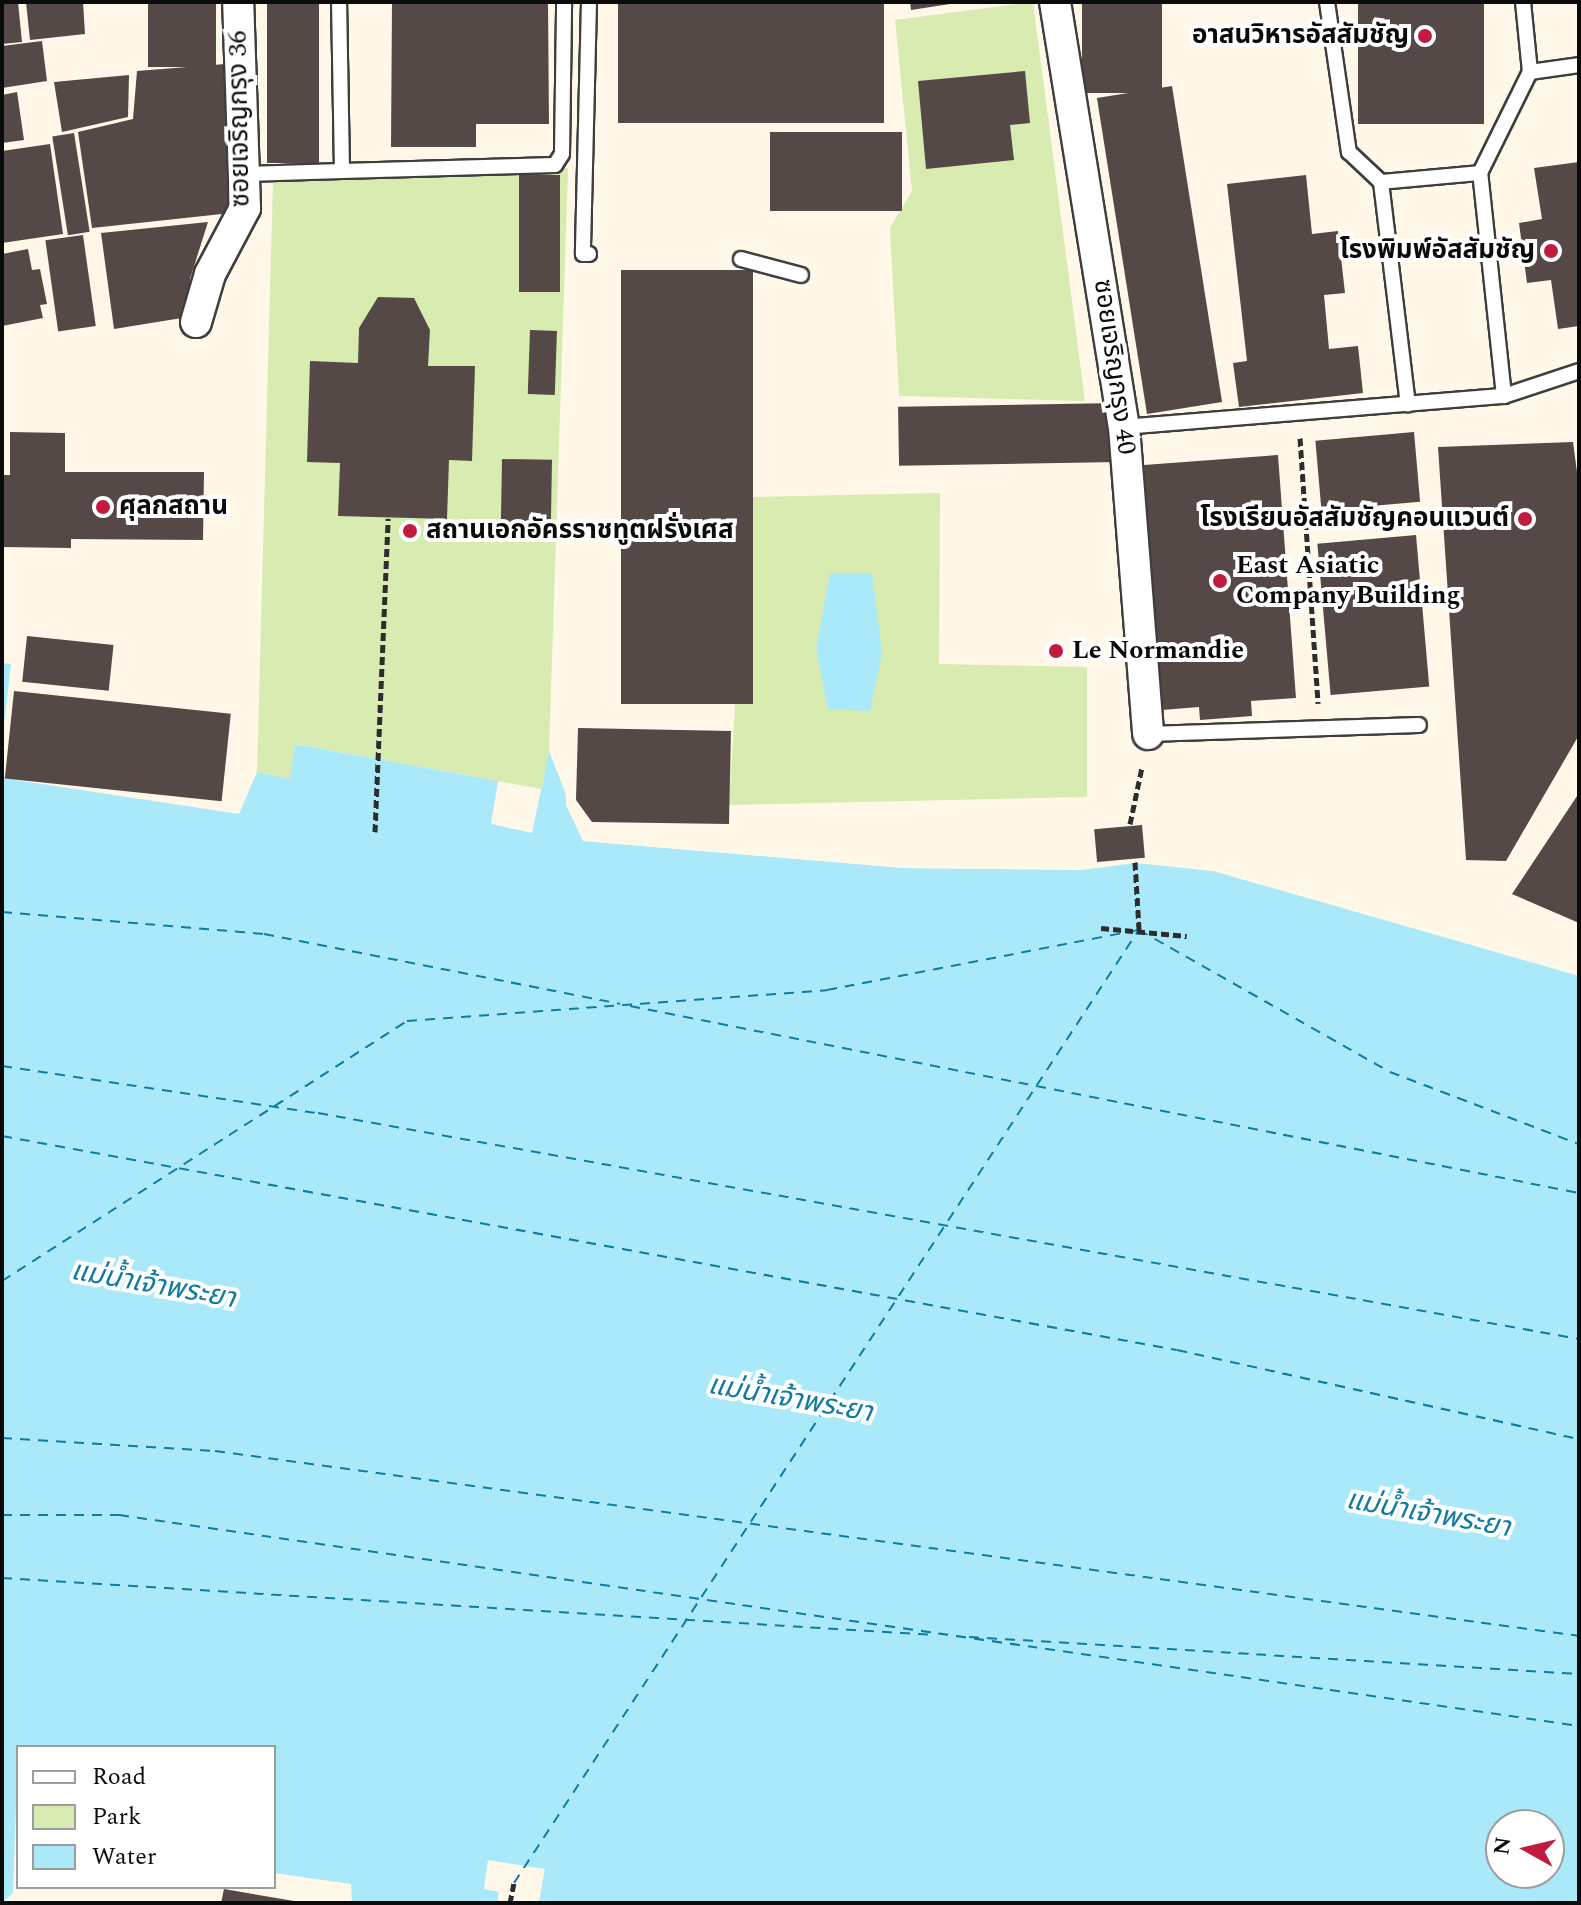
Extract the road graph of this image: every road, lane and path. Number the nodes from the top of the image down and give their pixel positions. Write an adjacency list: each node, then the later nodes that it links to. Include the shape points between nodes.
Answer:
1 (238, 2): 12 (street, ซอยเจริญกรุง 36)
2 (339, 2): 10 (lane)
3 (564, 2): 10 (lane, via 562,154 555,165)
4 (589, 2): 14 (lane, via 583,254)
5 (1055, 2): 22 (street, ซอยเจริญกรุง 40)
6 (1327, 2): 13 (lane, via 1349,152)
7 (1523, 2): 9 (lane)
8 (1579, 65): 9 (lane)
9 (1530, 72): 11 (lane)
10 (342, 171): 12 (lane)
11 (1480, 173): 13 (lane); 19 (lane)
12 (246, 174): 17 (street, ซอยเจริญกรุง 36, via 245,213 210,274)
13 (1381, 182): 20 (lane)
14 (589, 254)
15 (741, 259): 16 (lane)
16 (801, 275)
17 (196, 322)
18 (1579, 371): 19 (lane)
19 (1504, 396): 20 (lane)
20 (1408, 404): 21 (lane)
21 (1298, 413): 22 (lane); 25 (path)
22 (1124, 427): 26 (street, ซอยเจริญกรุง 40)
23 (388, 518): 28 (path)
24 (1419, 725): 25 (lane)
25 (1320, 728): 26 (lane)
26 (1148, 734): 27 (path)
27 (1130, 824)
28 (375, 832)
29 (1135, 862): 31 (path)
30 (1101, 928): 31 (path)
31 (1139, 930): 32 (path)
32 (1187, 936)
33 (514, 1883): 34 (path)
34 (510, 1903)

